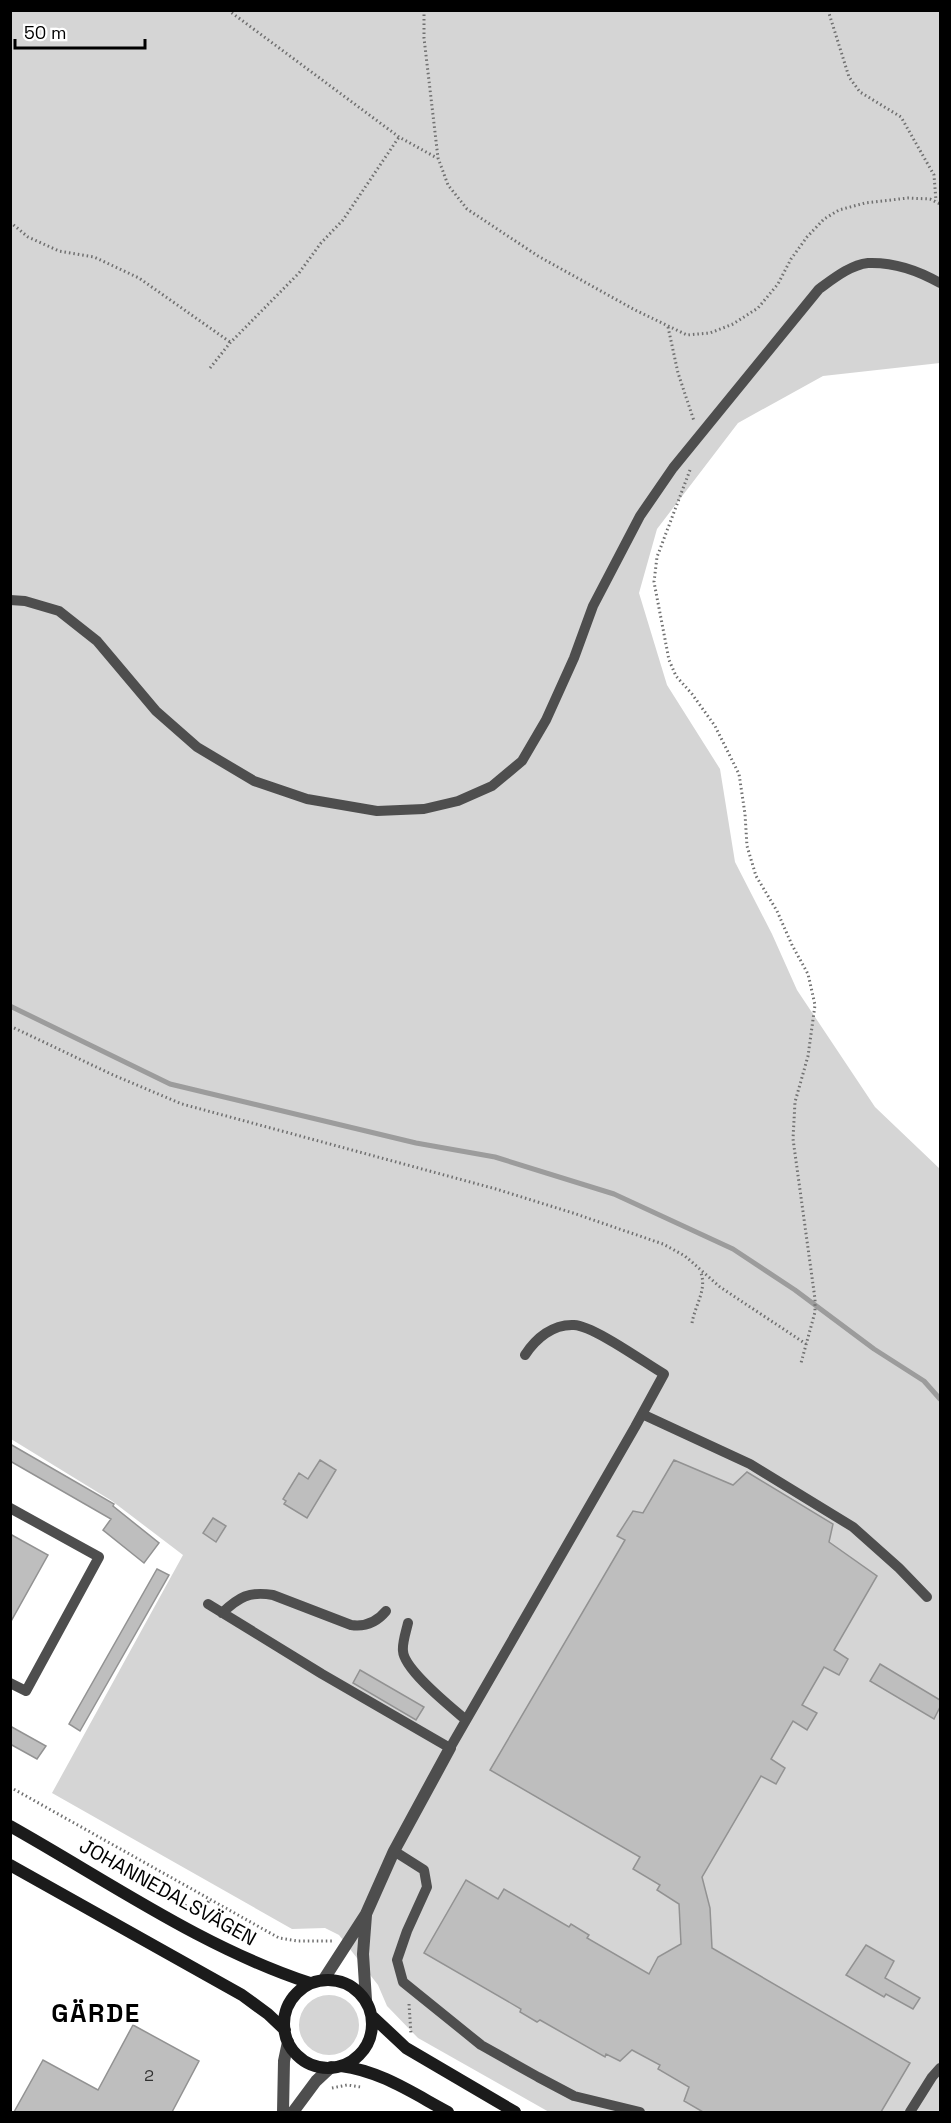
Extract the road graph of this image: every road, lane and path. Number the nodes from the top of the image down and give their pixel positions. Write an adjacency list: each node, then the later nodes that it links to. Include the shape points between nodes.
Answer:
1 (228, 10): 4 (path)
2 (424, 10): 5 (path)
3 (828, 10): 6 (path, via 849,77 861,92 901,117 934,175)
4 (399, 137): 5 (path); 10 (path, via 343,220 299,273)
5 (438, 158): 9 (path, via 448,185 467,209 538,256)
6 (938, 203): 9 (path, via 908,198 838,210 807,237 758,308 710,333 687,335)
7 (10, 222): 10 (path, via 28,237 59,251 94,257 139,278)
8 (940, 283): 12 (lane, via 921,273 867,263 841,273 819,289)
9 (668, 327): 12 (path)
10 (230, 343): 11 (path)
11 (210, 368)
12 (699, 437): 13 (lane, via 640,516 592,606 574,658 522,761 492,786 447,804 377,811 307,799 254,781 197,747 156,711 97,641 59,611); 17 (path, via 687,483 657,557 654,582 669,660 676,676 716,726 739,774 747,846 756,876 808,974 815,1005 808,1056 795,1102 793,1139 815,1299)
13 (10, 600)
14 (10, 1026): 15 (path, via 182,1104 573,1213 663,1244)
15 (695, 1264): 16 (path, via 704,1285); 17 (path, via 720,1287)
16 (692, 1323)
17 (806, 1344): 19 (path)
18 (525, 1355): 20 (lane, via 544,1334 558,1327 576,1325 600,1335 664,1374)
19 (801, 1363)
20 (642, 1414): 22 (lane, via 750,1464 853,1527); 28 (lane)
21 (10, 1508): 27 (lane, via 99,1557 26,1691)
22 (927, 1597)
23 (208, 1604): 25 (lane)
24 (386, 1611): 25 (lane, via 368,1624 351,1625 262,1593 236,1599)
25 (222, 1612): 29 (lane)
26 (408, 1623): 28 (lane, via 402,1652 406,1662)
27 (10, 1683)
28 (466, 1720): 29 (lane)
29 (450, 1748): 32 (street)
30 (10, 1787): 34 (path)
31 (10, 1826): 41 (main road, JOHANNEDALSVÄGEN, via 188,1929 272,1971)
32 (394, 1851): 37 (street); 51 (lane, via 424,1870 428,1887 406,1931 397,1960 403,1982 481,2045 538,2077 574,2096)
33 (10, 1865): 44 (main road, via 242,1995 268,2014)
34 (210, 1899): 36 (path); 39 (path, via 279,1938)
35 (185, 1905): 36 (path)
36 (201, 1914): 38 (path)
37 (366, 1914): 39 (street); 42 (street)
38 (231, 1931)
39 (346, 1943): 40 (street)
40 (324, 1979): 41 (main road); 42 (main road, via 347,1984)
41 (310, 1983): 44 (main road, via 299,1990 288,2006)
42 (366, 2000): 43 (main road)
43 (373, 2017): 45 (main road, via 367,2045 355,2059); 50 (main road, via 406,2048)
44 (286, 2036): 45 (main road, via 296,2054 306,2061 318,2067); 47 (street)
45 (336, 2067): 48 (street, via 316,2081); 49 (main road, via 360,2068)
46 (940, 2068): 52 (lane)
47 (284, 2112)
48 (294, 2112)
49 (448, 2112)
50 (515, 2112)
51 (640, 2112)
52 (910, 2112)

